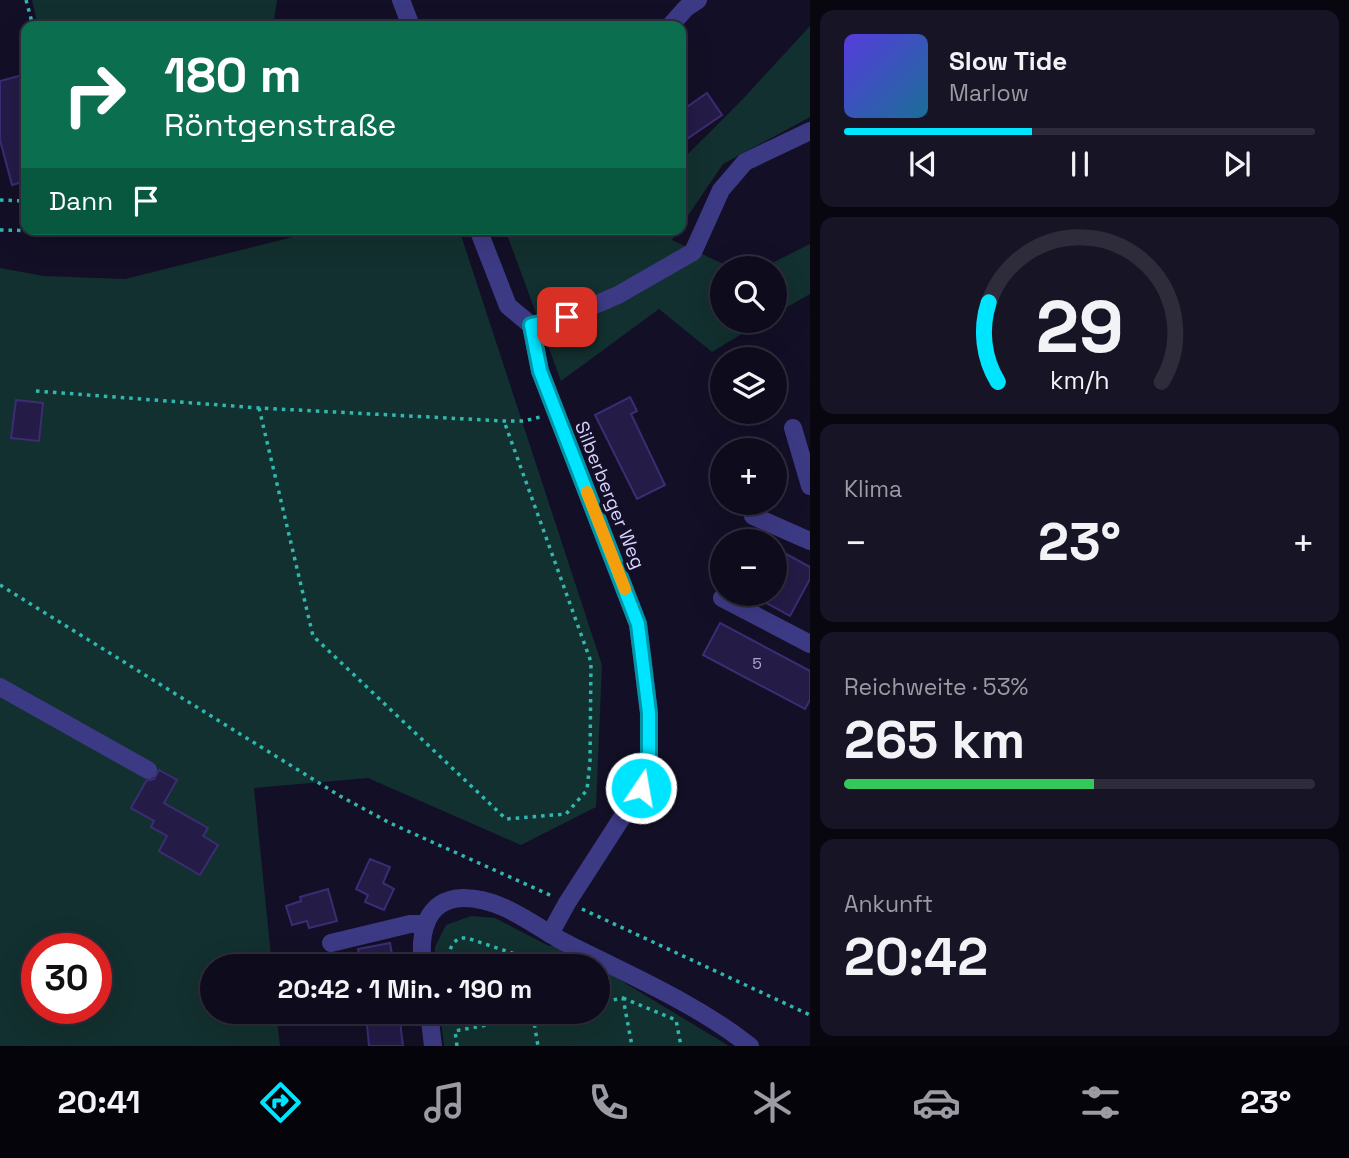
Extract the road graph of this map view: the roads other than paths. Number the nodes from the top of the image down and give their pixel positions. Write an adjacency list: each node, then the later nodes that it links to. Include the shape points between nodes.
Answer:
1 (401, 0): 3 (street)
2 (698, 0): 4 (street)
3 (409, 21)
4 (674, 21)
5 (810, 131): 7 (street, via 745,162 721,190 693,252 618,295 567,317)
6 (480, 235): 7 (street, via 508,306)
7 (531, 325): 17 (street, Silberberger Weg, via 540,371 638,624 649,713 649,765 641,788)
8 (793, 428): 9 (street)
9 (810, 485)
10 (753, 516): 11 (street)
11 (810, 541)
12 (737, 606): 13 (street)
13 (810, 645)
14 (0, 687): 15 (street)
15 (148, 770)
16 (426, 924): 17 (street, via 444,903 462,898 486,901); 18 (street, via 410,923); 19 (street)
17 (550, 934): 22 (street, via 692,1007)
18 (331, 943)
19 (421, 954)
20 (430, 1024): 21 (street)
21 (433, 1046)
22 (750, 1046)

